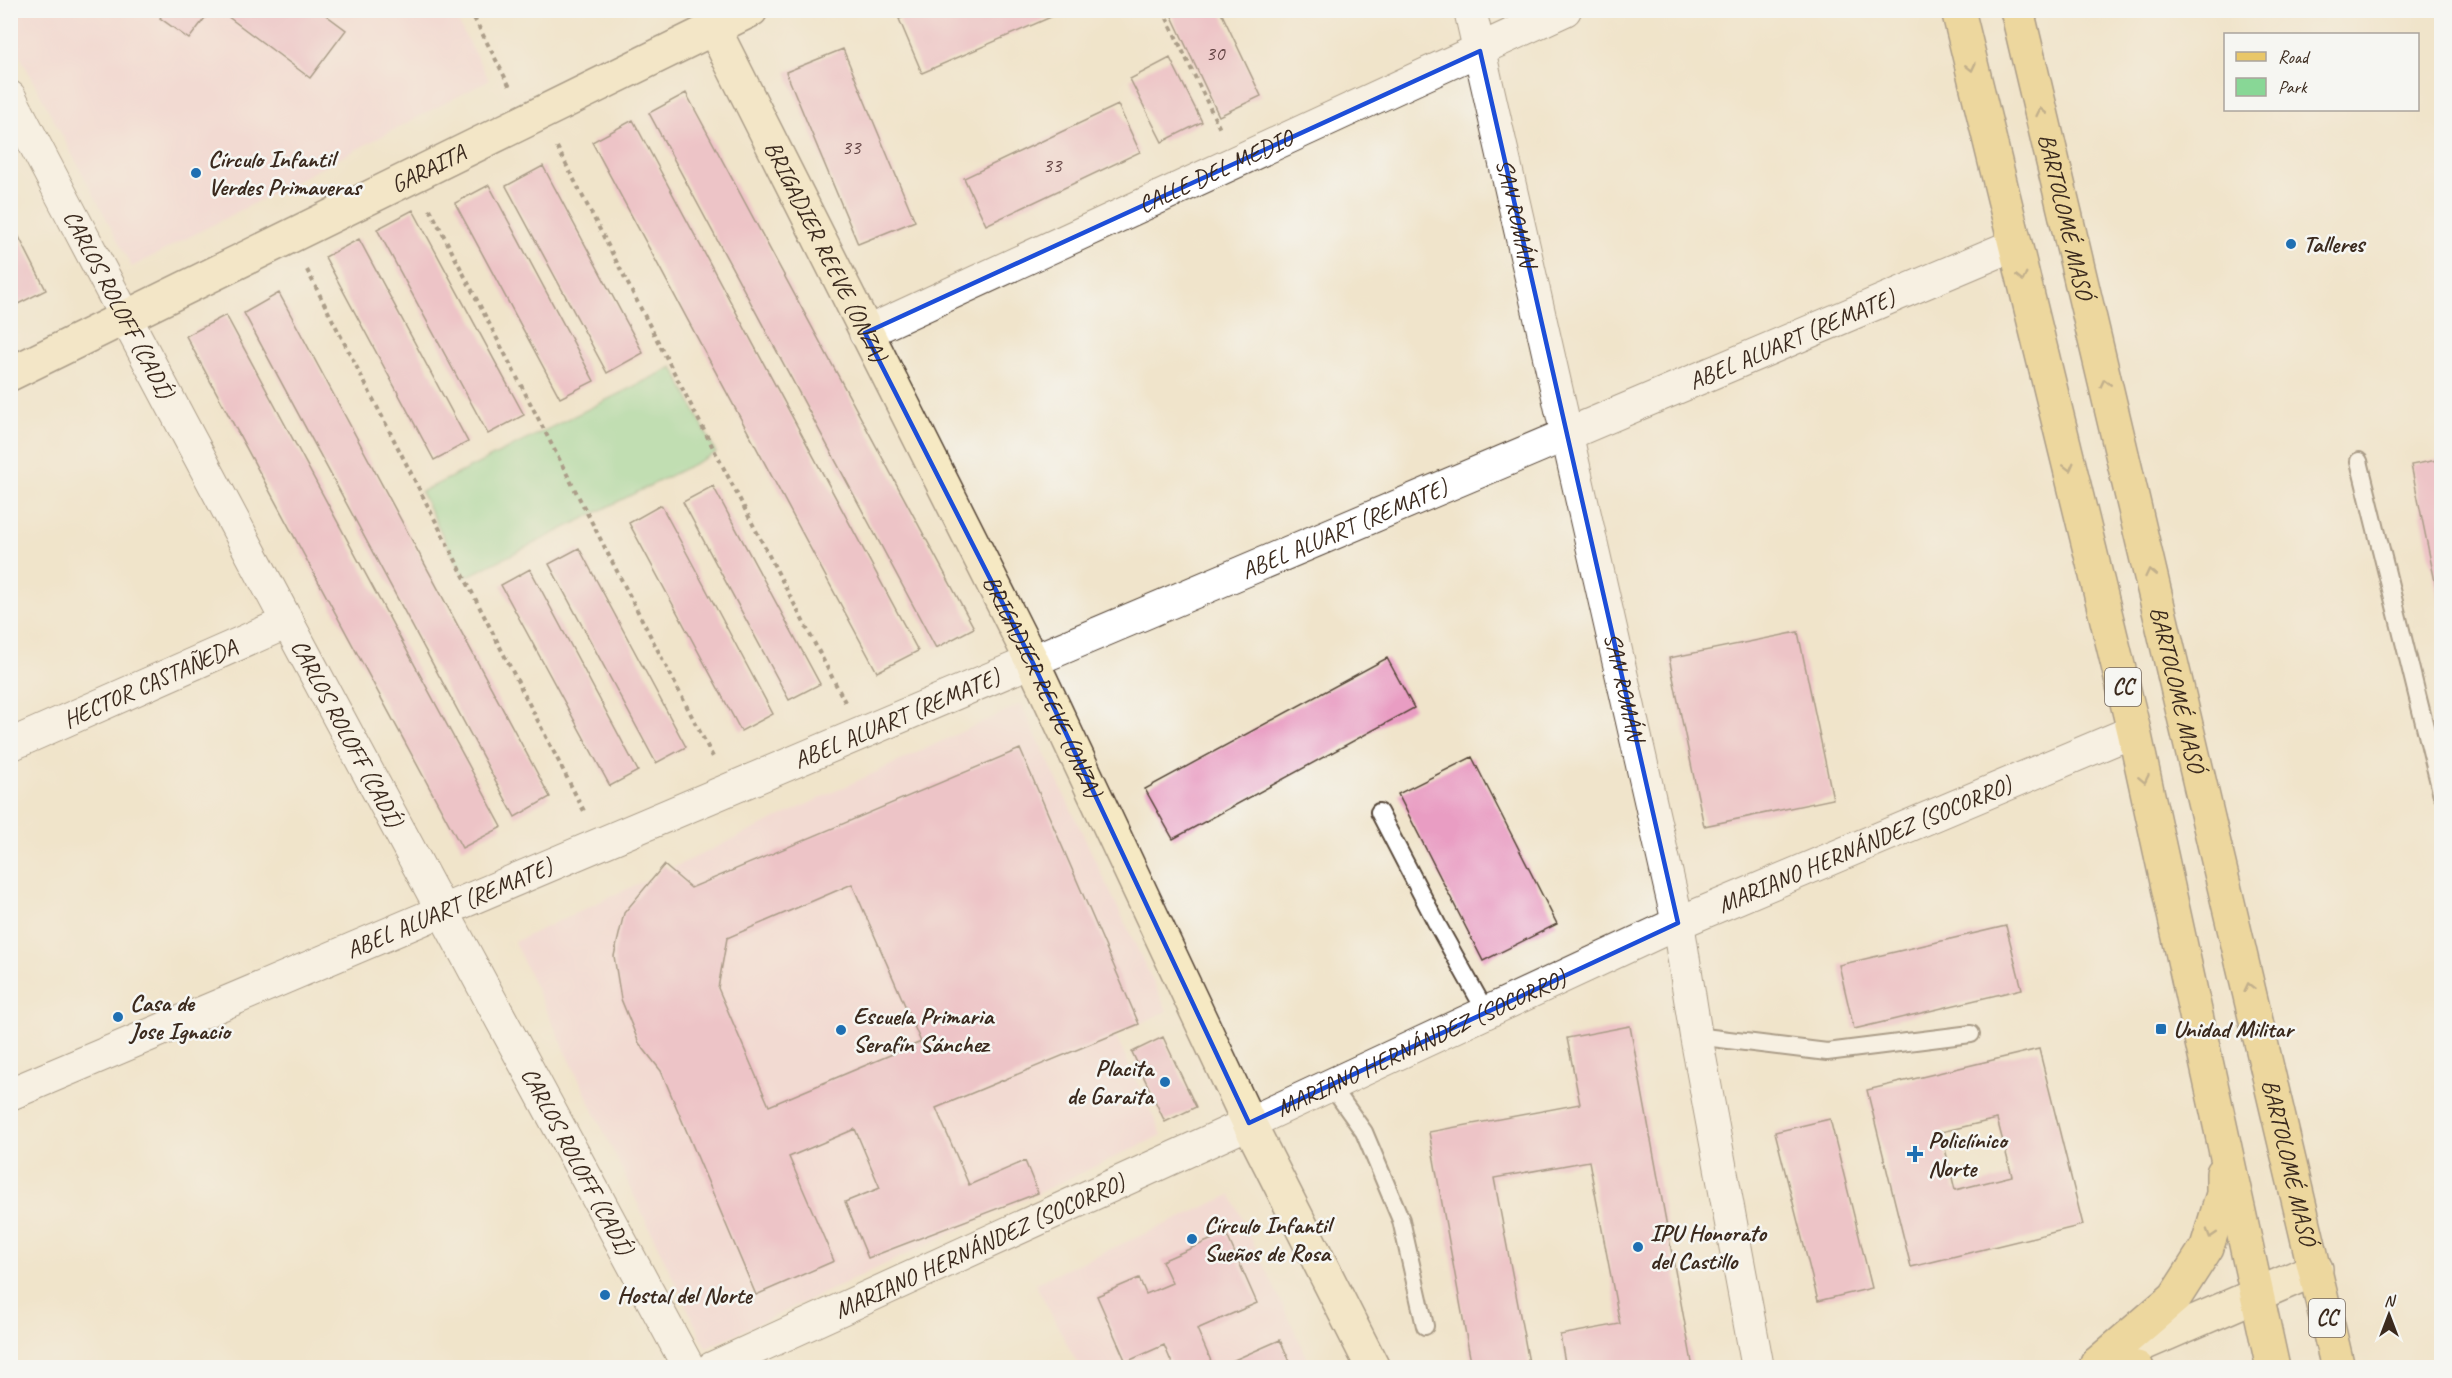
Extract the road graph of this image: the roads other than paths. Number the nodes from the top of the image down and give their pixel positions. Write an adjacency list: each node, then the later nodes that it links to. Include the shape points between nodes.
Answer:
1 (751, 10): 6 (street, GARAITA)
2 (1470, 10): 7 (street, SAN ROMÁN)
3 (1565, 10): 7 (street, CALLE DEL MEDIO)
4 (1958, 10): 9 (main road, CC, one-way to 9)
5 (2018, 10): 30 (main road, BARTOLOMÉ MASÓ / CC, one-way to 5)
6 (709, 20): 10 (street, GARAITA, via 534,117); 11 (street, BRIGADIER REEVE (ONZA))
7 (1480, 51): 11 (street, CALLE DEL MEDIO); 13 (street, SAN ROMÁN)
8 (10, 97): 10 (street, CARLOS ROLOFF (CADÍ))
9 (2014, 245): 13 (street, ABEL ALUART (REMATE)); 17 (main road, CC, one-way to 17)
10 (125, 318): 12 (street, GARAITA); 15 (street, CARLOS ROLOFF (CADÍ))
11 (865, 333): 16 (street, BRIGADIER REEVE (ONZA))
12 (10, 374)
13 (1568, 435): 16 (street, ABEL ALUART (REMATE)); 22 (street, SAN ROMÁN)
14 (2359, 461): 19 (lane)
15 (288, 622): 18 (street, HECTOR CASTAÑEDA); 21 (street, CARLOS ROLOFF (CADÍ))
16 (1032, 661): 21 (street, ABEL ALUART (REMATE)); 28 (street, BRIGADIER REEVE (ONZA))
17 (2134, 731): 22 (street, MARIANO HERNÁNDEZ (SOCORRO)); 29 (main road, CC, one-way to 29)
18 (10, 745)
19 (2442, 795)
20 (1379, 812): 23 (lane)
21 (442, 911): 27 (street, ABEL ALUART (REMATE)); 34 (street, CARLOS ROLOFF (CADÍ))
22 (1678, 923): 23 (street, MARIANO HERNÁNDEZ (SOCORRO)); 25 (street, SAN ROMÁN)
23 (1486, 1012): 26 (street, MARIANO HERNÁNDEZ (SOCORRO))
24 (1971, 1034): 25 (lane, via 1827,1052)
25 (1696, 1036): 37 (street, SAN ROMÁN)
26 (1330, 1084): 28 (street, MARIANO HERNÁNDEZ (SOCORRO)); 32 (lane, via 1364,1132 1401,1220)
27 (10, 1094)
28 (1249, 1123): 35 (street, MARIANO HERNÁNDEZ (SOCORRO)); 36 (street, BRIGADIER REEVE (ONZA))
29 (2222, 1136): 31 (main road, CC); 33 (main road, one-way to 33, via 2223,1194 2207,1248 2175,1297)
30 (2316, 1269): 31 (street); 40 (main road, BARTOLOMÉ MASÓ / CC)
31 (2257, 1294): 33 (street); 39 (main road, CC)
32 (1425, 1326)
33 (2093, 1366): 38 (main road)
34 (689, 1368)
35 (712, 1368)
36 (1373, 1368)
37 (1758, 1368)
38 (2138, 1368)
39 (2273, 1368)
40 (2338, 1368)

